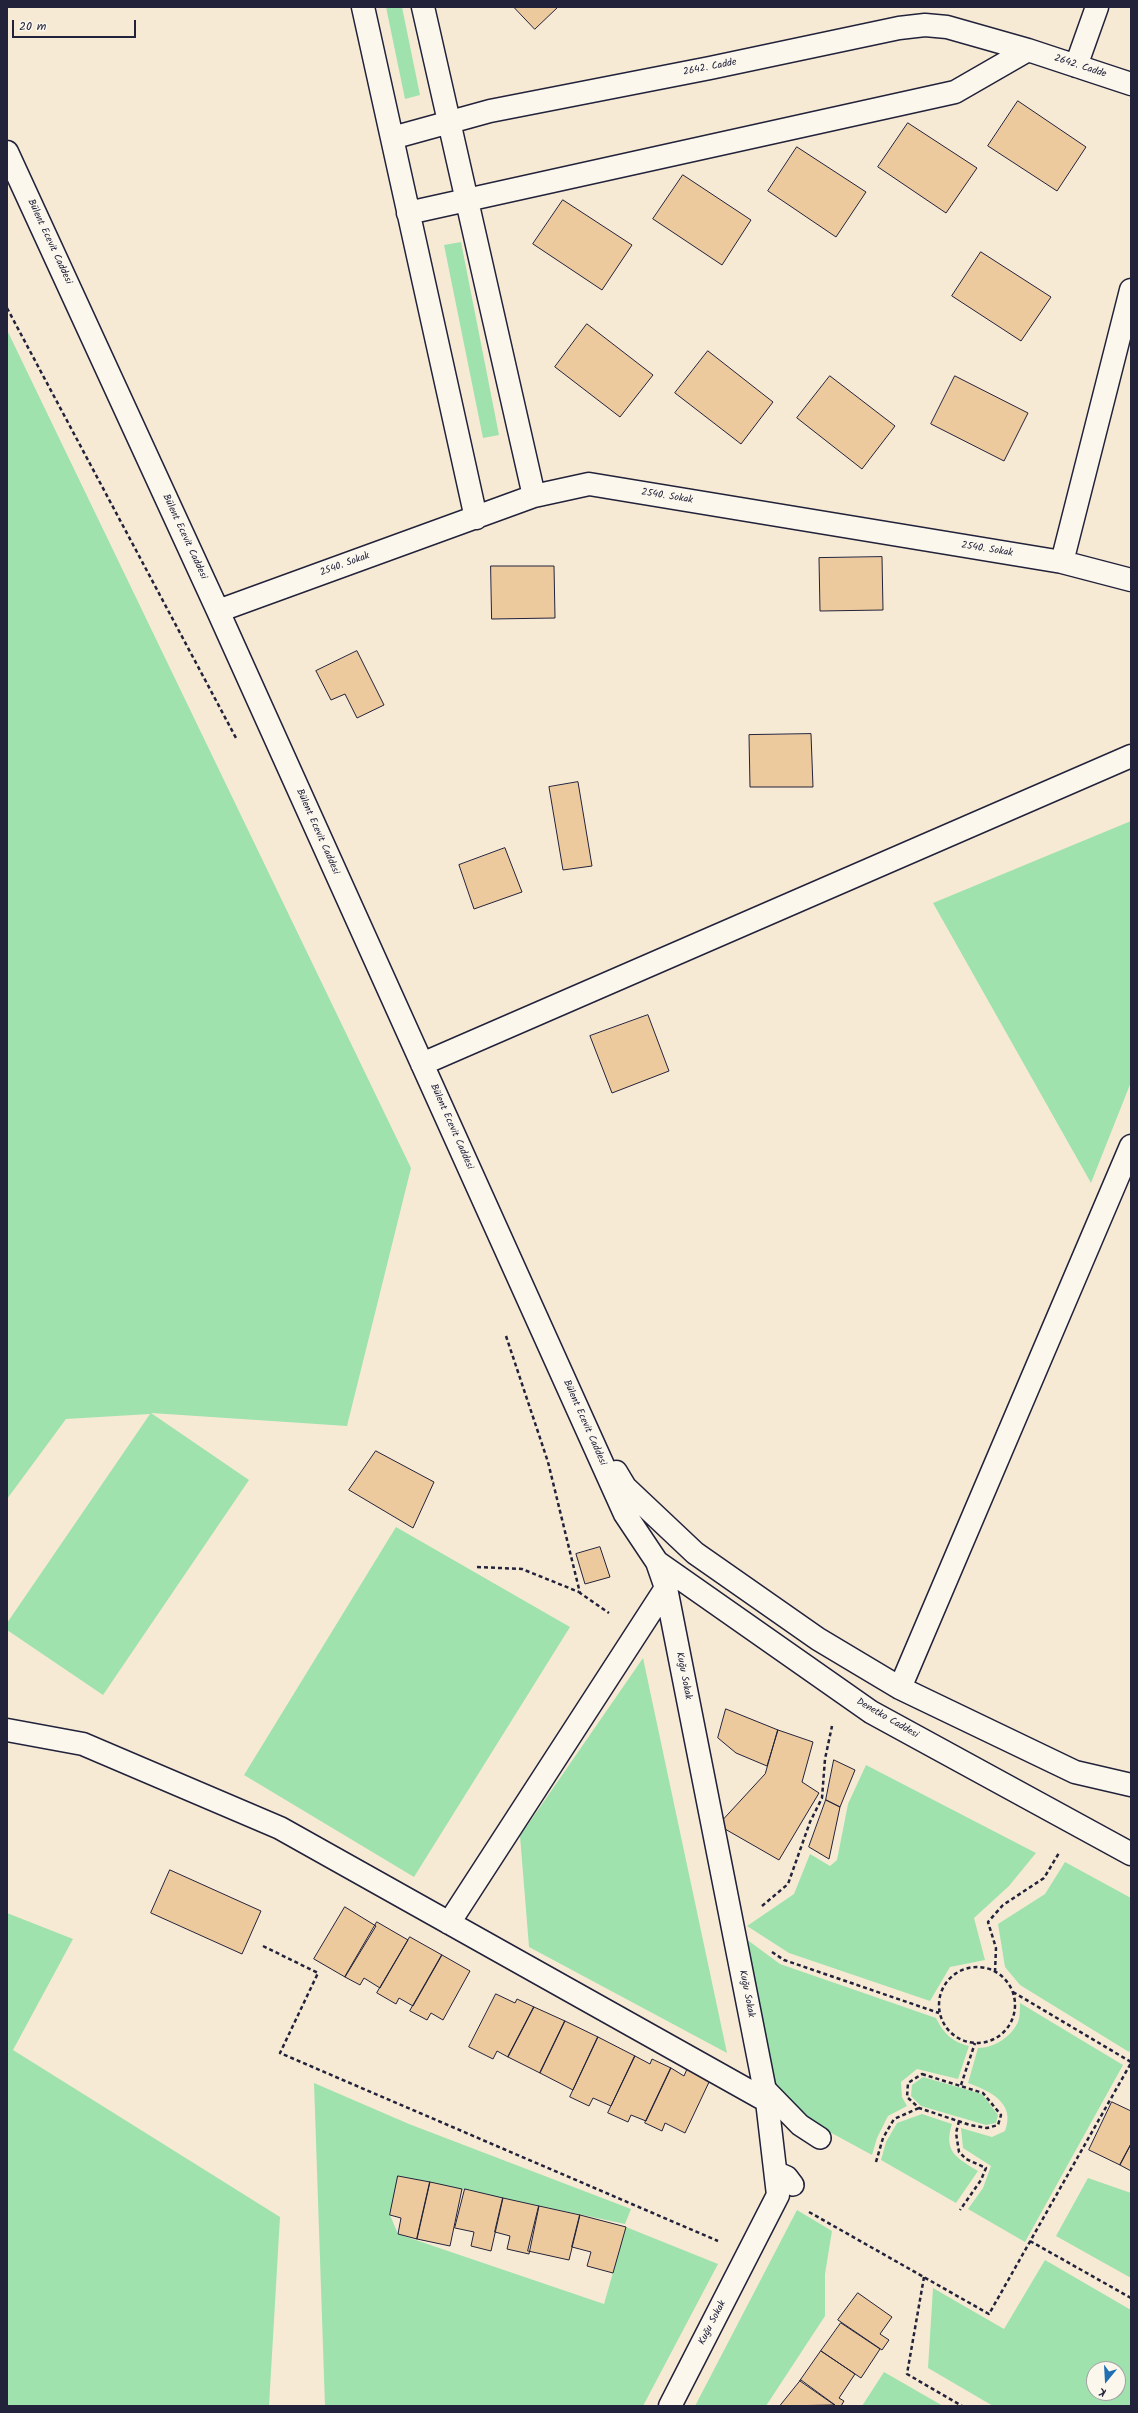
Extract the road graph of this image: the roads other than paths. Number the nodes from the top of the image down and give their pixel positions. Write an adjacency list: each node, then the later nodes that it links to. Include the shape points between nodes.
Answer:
1 (363, 7): 8 (street)
2 (423, 7): 7 (street)
3 (1097, 7): 5 (street)
4 (1028, 50): 5 (street, 2642. Cadde); 7 (street, 2642. Cadde, via 947,27 925,25 899,28); 10 (street, via 956,92)
5 (1076, 66): 6 (street, 2642. Cadde)
6 (1131, 84)
7 (449, 121): 8 (street, 2642. Cadde); 10 (street)
8 (392, 138): 11 (street)
9 (7, 152): 17 (street, Bülent Ecevit Caddesi)
10 (466, 198): 11 (street); 13 (street)
11 (408, 212): 14 (street)
12 (1131, 290): 15 (street)
13 (534, 496): 14 (street, 2540. Sokak); 15 (street, 2540. Sokak, via 589,484)
14 (476, 518): 17 (street, 2540. Sokak)
15 (1062, 562): 16 (street, 2540. Sokak)
16 (1131, 580)
17 (218, 611): 19 (street, Bülent Ecevit Caddesi)
18 (1131, 756): 19 (street)
19 (422, 1064): 21 (street, Bülent Ecevit Caddesi)
20 (1131, 1146): 24 (street)
21 (571, 1395): 22 (street, Bülent Ecevit Caddesi, via 625,1514); 24 (street, via 625,1487 695,1553 818,1639)
22 (657, 1562): 23 (street, Kuğu Sokak); 27 (street, Denetko Caddesi, via 871,1712)
23 (666, 1588): 28 (street); 29 (street, Kuğu Sokak)
24 (900, 1688): 26 (street, via 1075,1772)
25 (7, 1730): 28 (street, via 83,1744 280,1828)
26 (1131, 1785)
27 (1131, 1854)
28 (449, 1923): 29 (street)
29 (766, 2094): 30 (lane); 31 (street, Kuğu Sokak, via 783,2185)
30 (820, 2138)
31 (670, 2406)

